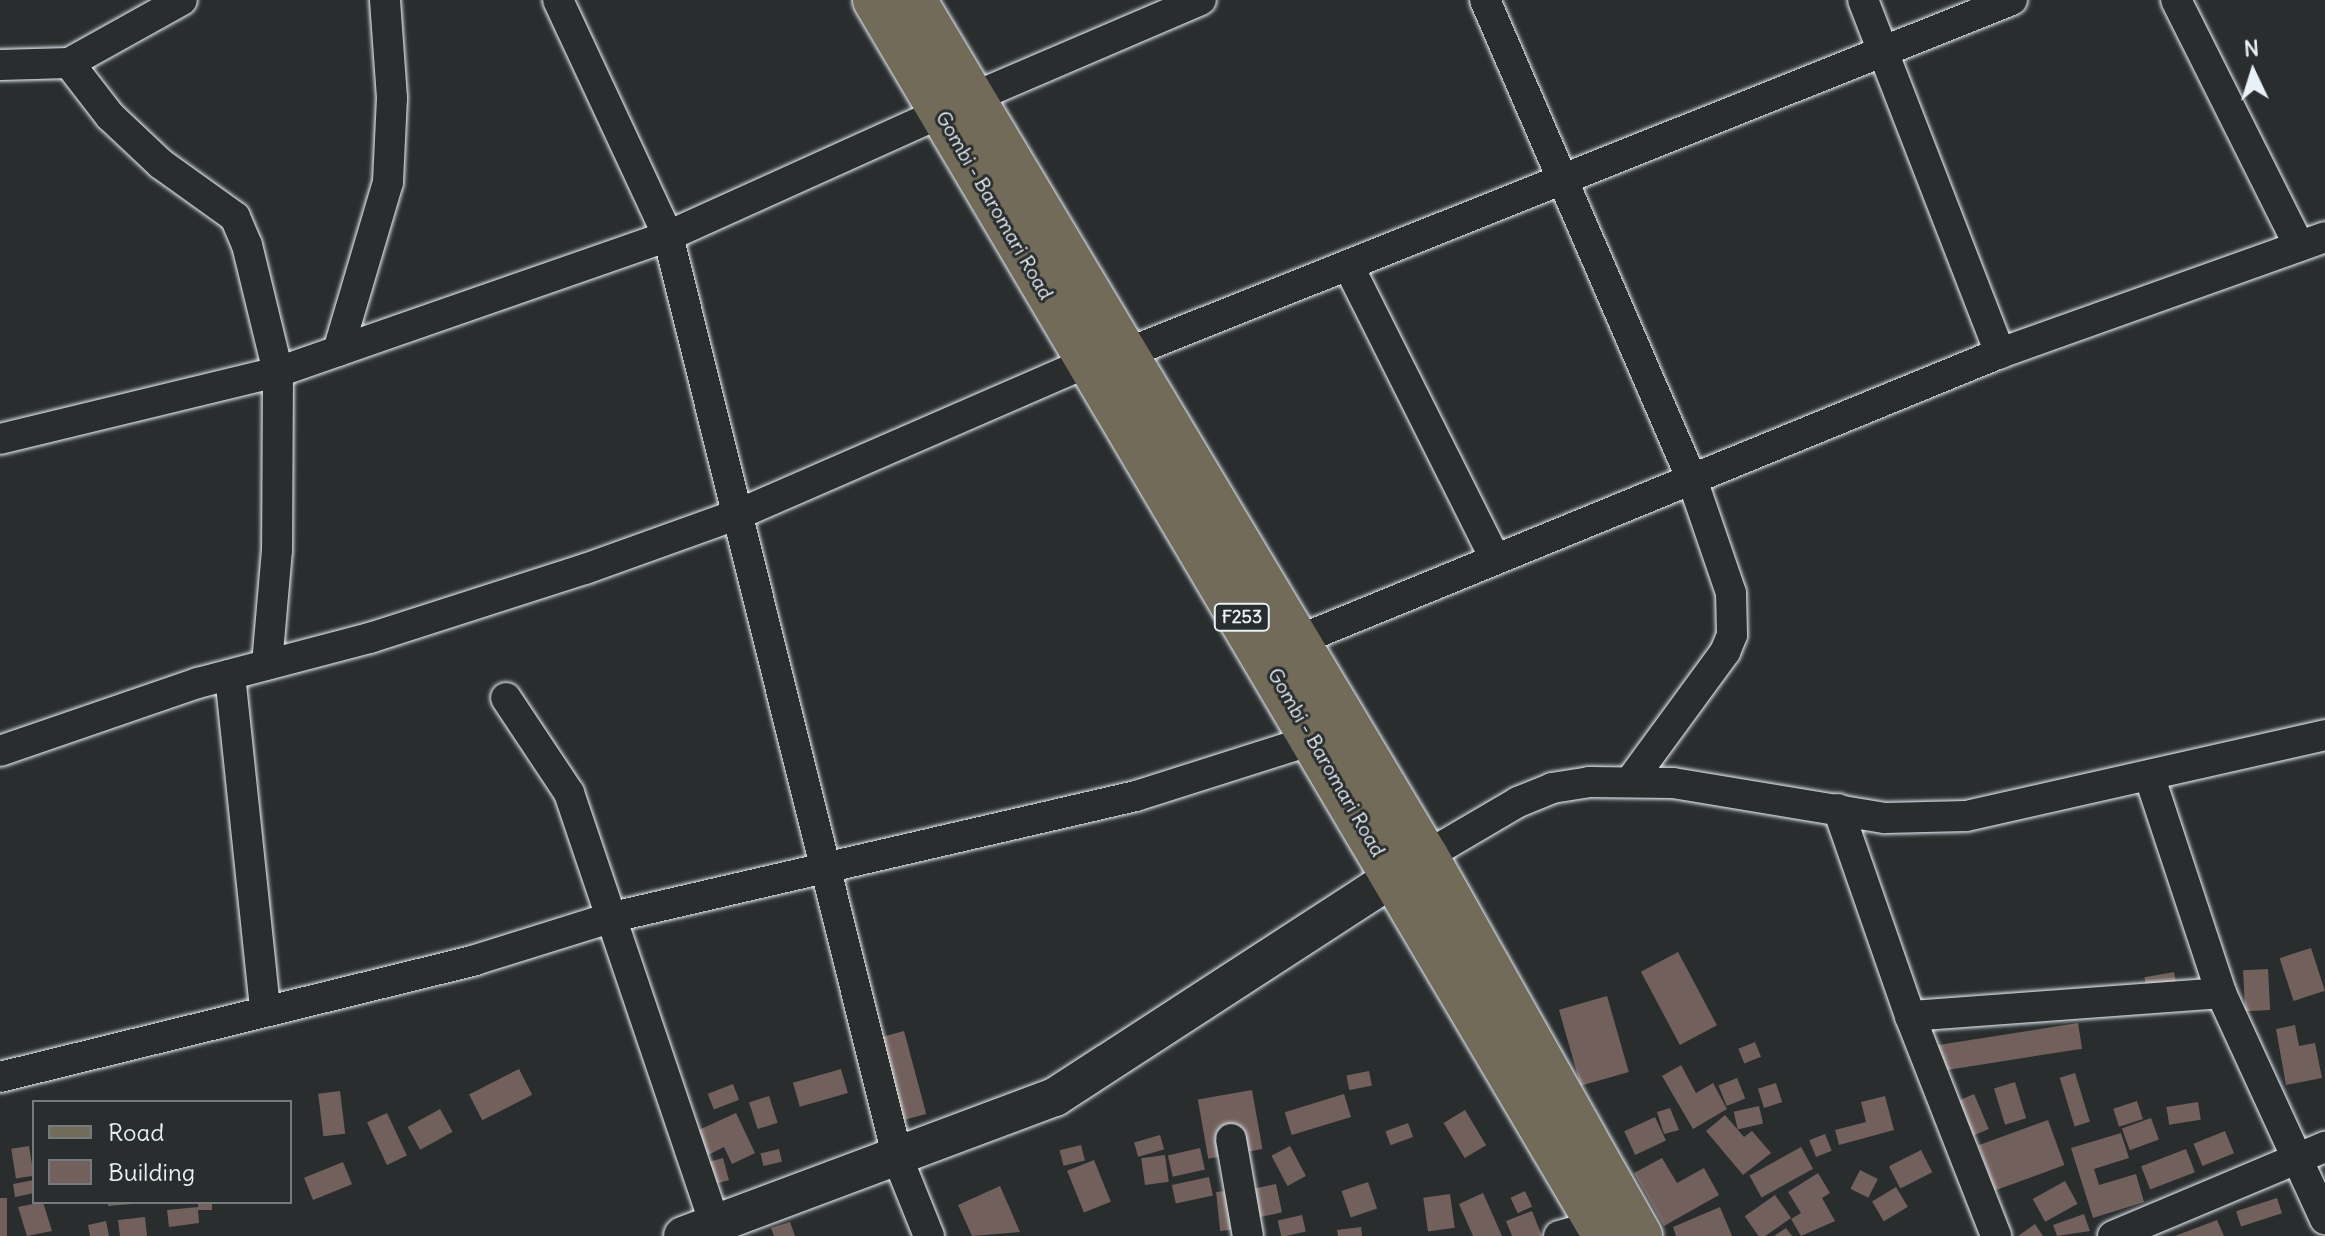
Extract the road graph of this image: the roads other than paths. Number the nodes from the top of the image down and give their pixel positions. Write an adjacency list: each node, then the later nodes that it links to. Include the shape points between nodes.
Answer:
1 (182, 0): 12 (street)
2 (385, 0): 19 (street, via 392,98 388,182)
3 (558, 0): 16 (street)
4 (875, 0): 14 (main road, Gombi - Baromari Road / F253)
5 (914, 0): 14 (main road, Gombi - Baromari Road / F253)
6 (1201, 0): 14 (street)
7 (1485, 0): 15 (street)
8 (1863, 0): 11 (street)
9 (2012, 0): 11 (street)
10 (2176, 0): 17 (street)
11 (1882, 53): 15 (street); 20 (street)
12 (69, 63): 13 (street); 22 (street, via 110,116 161,164 235,217)
13 (0, 65)
14 (957, 105): 16 (street); 21 (main road, Gombi - Baromari Road / F253)
15 (1564, 179): 18 (street); 24 (street)
16 (668, 236): 19 (street); 25 (street)
17 (2312, 242): 20 (street)
18 (1348, 265): 21 (street); 26 (street)
19 (338, 351): 22 (street)
20 (2000, 353): 24 (street)
21 (1107, 358): 25 (street); 27 (main road, Gombi - Baromari Road / F253); 32 (main road, Gombi - Baromari Road / F253)
22 (278, 372): 23 (street); 28 (street, via 277,550)
23 (0, 439)
24 (1693, 482): 26 (street); 35 (street, via 1731,593 1732,635)
25 (741, 513): 28 (street, via 399,629); 37 (street)
26 (1495, 559): 27 (street)
27 (1299, 640): 38 (main road, Gombi - Baromari Road / F253)
28 (267, 665): 29 (street)
29 (230, 675): 33 (street); 41 (street)
30 (506, 698): 39 (street, via 569,793)
31 (2325, 735): 34 (street)
32 (1316, 739): 37 (street, via 1136,796); 38 (main road, Gombi - Baromari Road / F253)
33 (0, 751)
34 (2150, 778): 36 (street, via 1966,816 1885,818); 40 (street)
35 (1632, 779): 36 (street); 38 (street, via 1552,788)
36 (1838, 809): 42 (street)
37 (823, 865): 39 (street); 46 (street)
38 (1410, 866): 46 (street, via 1055,1097); 49 (main road, Gombi - Baromari Road / F253); 52 (main road, Gombi - Baromari Road / F253)
39 (613, 917): 41 (street, via 475,960); 48 (street)
40 (2221, 993): 42 (street); 45 (street)
41 (265, 1009): 43 (street)
42 (1910, 1016): 53 (street)
43 (0, 1077)
44 (1231, 1139): 51 (street)
45 (2312, 1153): 47 (street); 54 (street)
46 (898, 1159): 48 (street); 50 (street)
47 (2325, 1219)
48 (699, 1230)
49 (1588, 1232)
50 (929, 1236)
51 (1248, 1236)
52 (1640, 1236)
53 (1996, 1236)
54 (2113, 1236)

